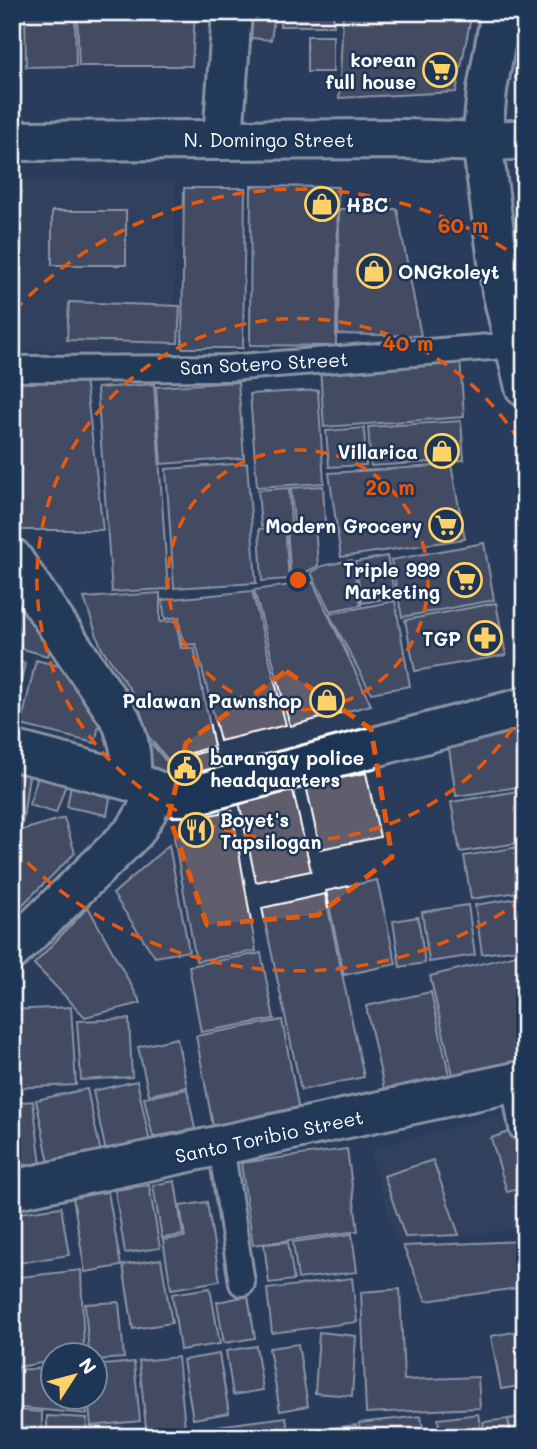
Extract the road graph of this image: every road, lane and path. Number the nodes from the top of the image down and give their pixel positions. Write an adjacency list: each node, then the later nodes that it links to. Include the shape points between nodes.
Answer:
1 (232, 12): 3 (street)
2 (501, 12): 6 (street)
3 (223, 139): 5 (street, N. Domingo Street); 6 (street, N. Domingo Street)
4 (525, 139): 6 (street, N. Domingo Street)
5 (12, 141)
6 (482, 142): 7 (street, via 502,291)
7 (515, 345): 8 (lane, San Sotero Street, via 228,368); 9 (street)
8 (12, 369)
9 (525, 387)
10 (12, 558): 13 (street, via 121,720)
11 (525, 707): 13 (street, via 190,796 171,796)
12 (12, 750): 13 (street)
13 (141, 785): 14 (street, via 147,811 135,831)
14 (12, 950)
15 (520, 1082): 16 (lane); 17 (street, Santo Toribio Street)
16 (522, 1128)
17 (220, 1146): 18 (street, Santo Toribio Street); 19 (lane)
18 (12, 1190)
19 (242, 1283)

